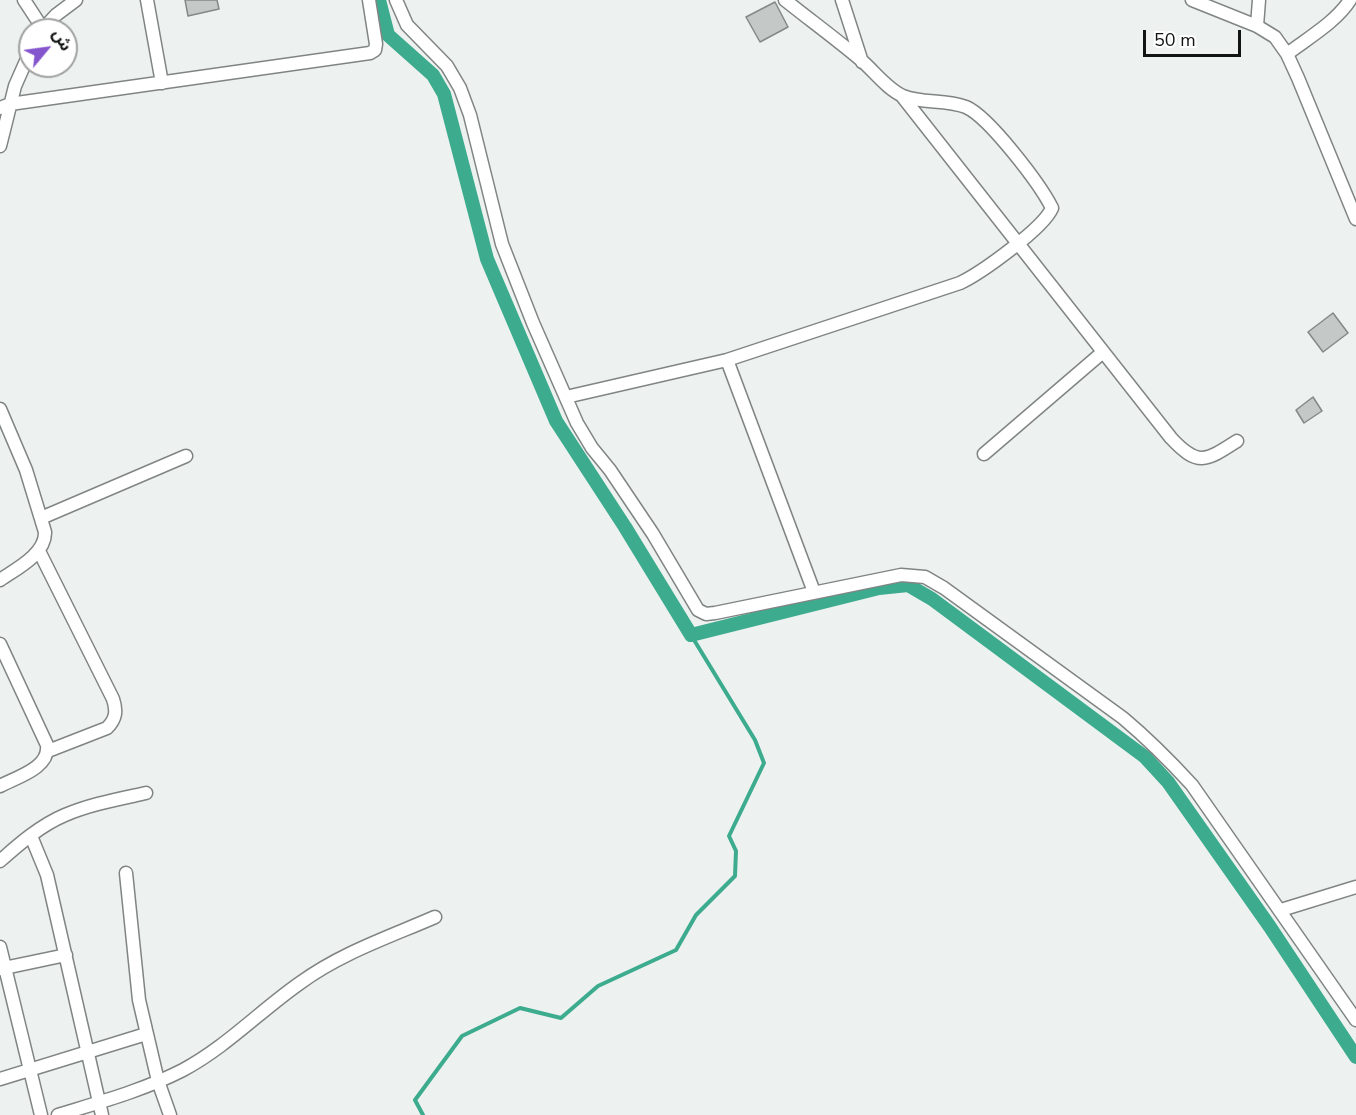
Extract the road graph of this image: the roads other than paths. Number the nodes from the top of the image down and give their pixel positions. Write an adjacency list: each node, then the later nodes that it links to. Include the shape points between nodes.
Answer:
1 (24, 0): 11 (street)
2 (76, 0): 12 (street)
3 (147, 0): 17 (street)
4 (369, 0): 17 (street, via 376,44 370,53)
5 (396, 0): 25 (street, via 407,24 447,66 460,88 502,244)
6 (785, 0): 15 (street)
7 (842, 0): 15 (street)
8 (1192, 0): 13 (street)
9 (1259, 0): 13 (street)
10 (1350, 0): 14 (street)
11 (35, 18)
12 (53, 18)
13 (1257, 26): 14 (street, via 1275,38)
14 (1287, 54): 21 (street)
15 (862, 62): 18 (street)
16 (19, 78): 19 (street)
17 (162, 83): 19 (street)
18 (902, 96): 22 (street); 22 (street, via 968,108 1017,158 1052,207 1045,219)
19 (5, 106): 20 (street)
20 (0, 146)
21 (1356, 219)
22 (1017, 243): 23 (street); 24 (street, via 991,266 960,283)
23 (1102, 352): 27 (street, via 1183,451 1193,457 1208,458); 28 (street)
24 (727, 360): 25 (street); 33 (street)
25 (566, 397): 33 (street, via 592,448 648,525 698,610 715,613)
26 (0, 409): 30 (street)
27 (1237, 441)
28 (984, 454)
29 (186, 456): 30 (street)
30 (41, 518): 31 (street, via 45,538)
31 (39, 551): 32 (street); 35 (street, via 116,711 107,728)
32 (0, 580)
33 (814, 592): 42 (street, via 901,575 925,578 944,588 1147,738 1192,784)
34 (0, 644): 35 (street)
35 (48, 751): 36 (street, via 41,765)
36 (0, 786)
37 (146, 794): 38 (street, via 64,815)
38 (31, 836): 39 (street); 45 (street, via 46,875)
39 (0, 861)
40 (126, 873): 48 (street)
41 (1356, 887): 42 (street)
42 (1281, 910): 47 (street)
43 (435, 917): 52 (street, via 316,972 206,1055)
44 (0, 947): 46 (street)
45 (66, 955): 46 (street); 49 (street)
46 (2, 968): 50 (street)
47 (1356, 1020)
48 (146, 1034): 49 (street); 52 (street)
49 (88, 1051): 50 (street); 53 (street)
50 (29, 1070): 51 (street); 54 (street)
51 (0, 1079)
52 (158, 1081): 53 (street); 56 (street)
53 (100, 1109): 55 (street)
54 (41, 1115)
55 (58, 1115)
56 (170, 1115)

